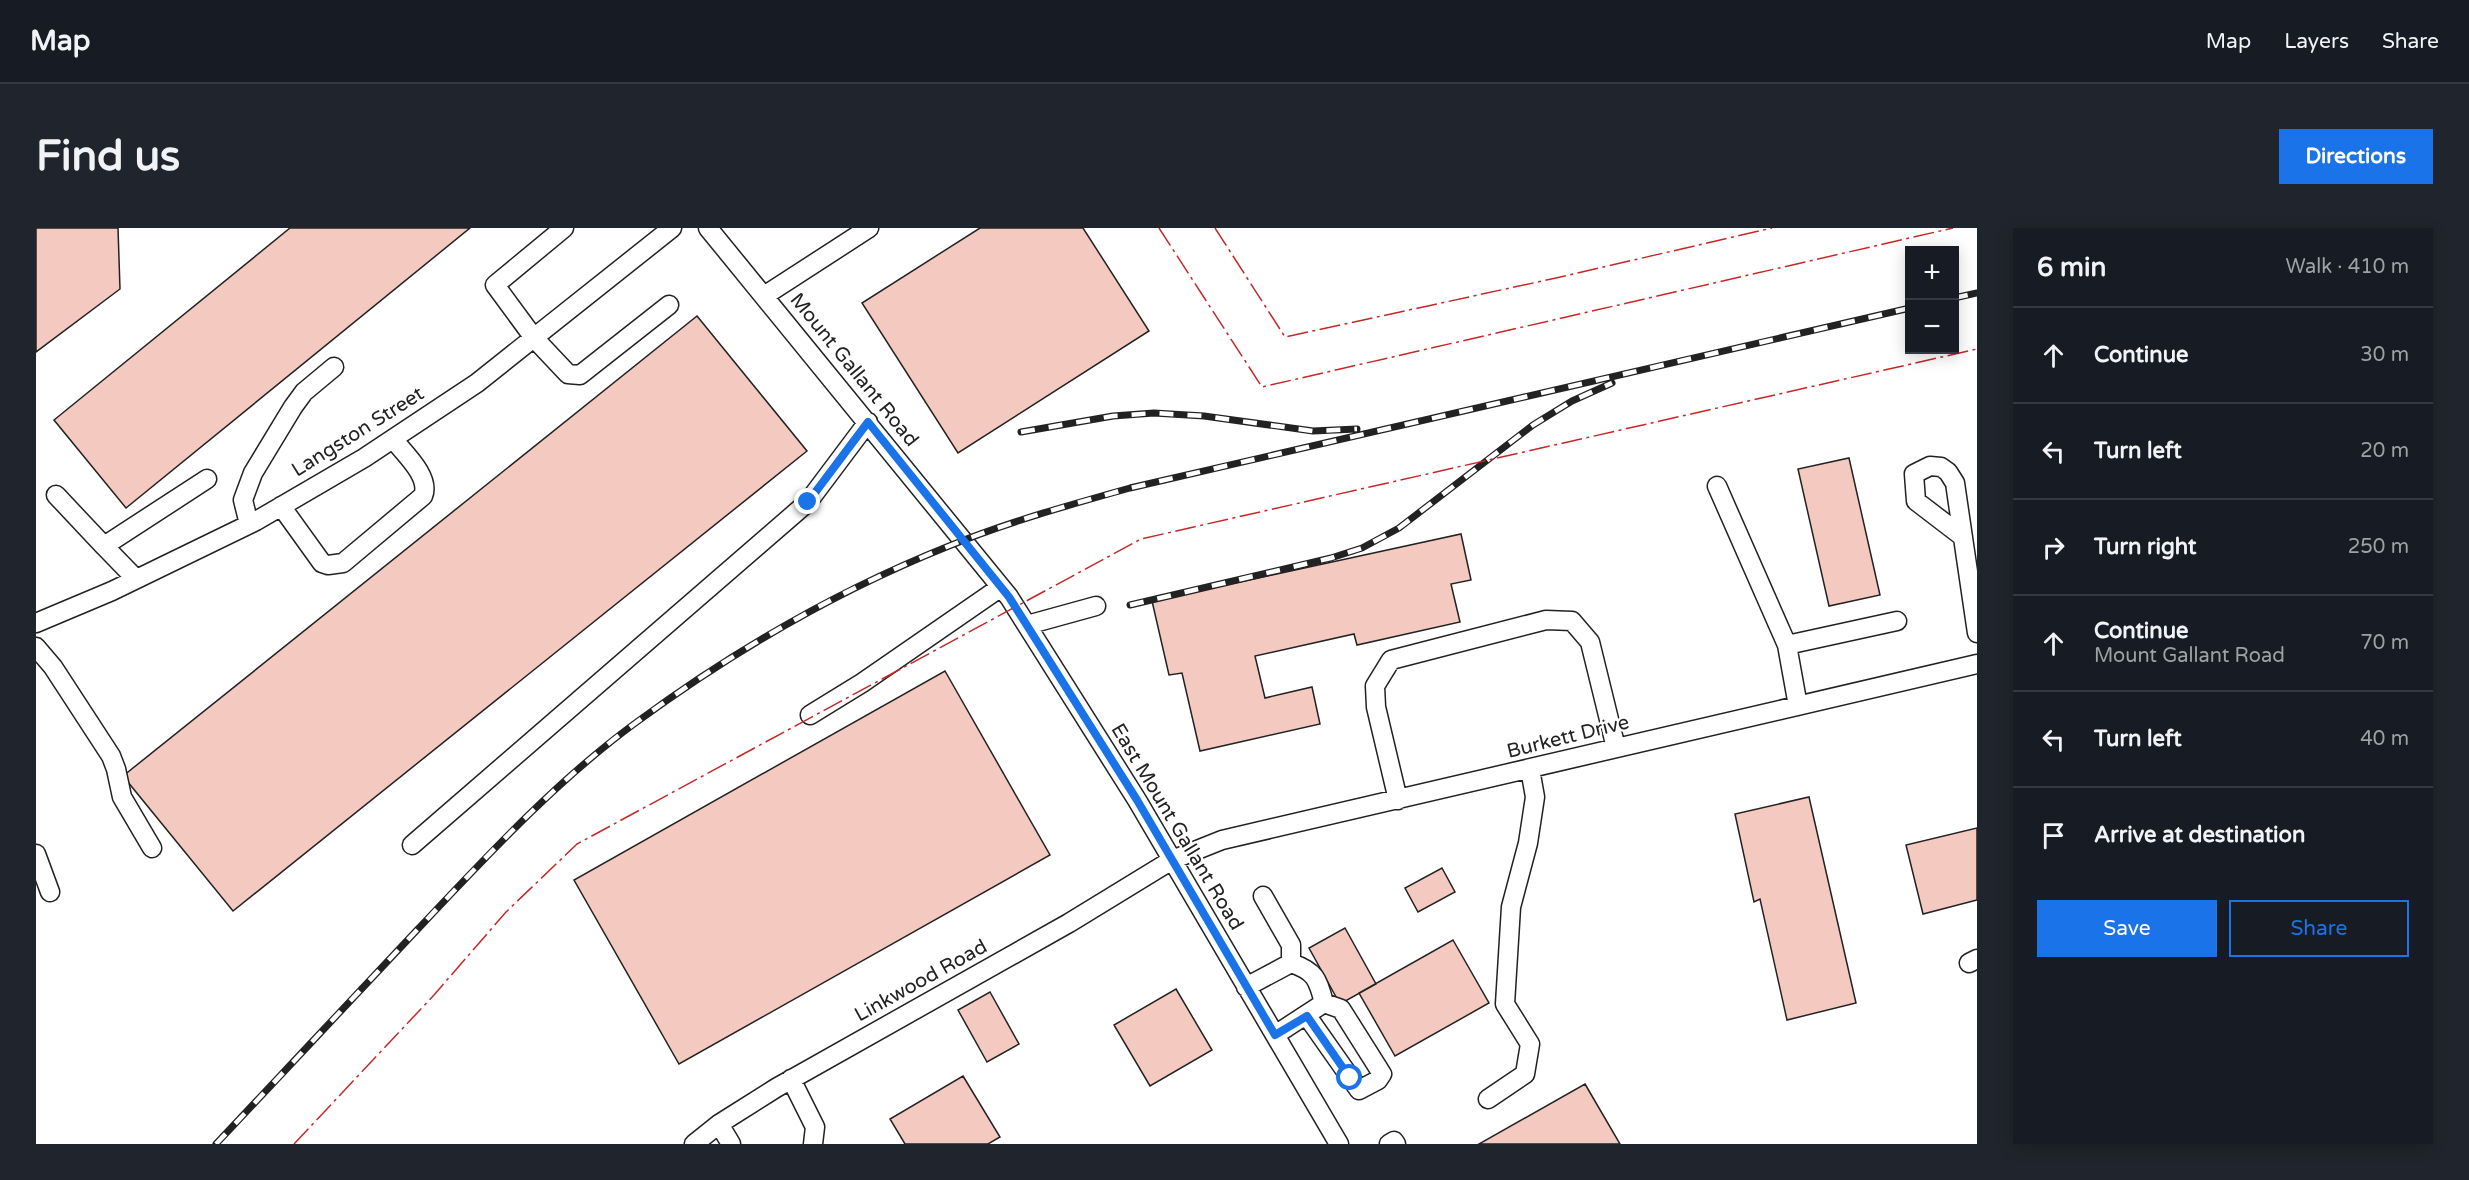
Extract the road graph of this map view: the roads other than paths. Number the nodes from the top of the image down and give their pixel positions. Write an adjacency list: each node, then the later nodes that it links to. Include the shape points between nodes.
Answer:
1 (564, 228): 7 (street, via 495,285)
2 (672, 228): 7 (street, Langston Street)
3 (708, 228): 5 (street, Mount Gallant Road)
4 (868, 228): 5 (street)
5 (764, 296): 9 (street, Mount Gallant Road)
6 (669, 305): 7 (street, via 580,375 568,374)
7 (534, 338): 10 (street, Langston Street, via 477,383)
8 (334, 367): 15 (street, via 304,392 253,473 243,500)
9 (868, 422): 17 (street, Mount Gallant Road); 35 (street, via 808,502)
10 (393, 439): 14 (street, Langston Street); 14 (street, via 425,482 426,490 343,563 322,563)
11 (207, 478): 18 (street)
12 (1717, 486): 27 (street)
13 (56, 495): 18 (street)
14 (281, 507): 15 (street, Langston Street)
15 (249, 524): 19 (street, Langston Street)
16 (1963, 537): 21 (street)
17 (964, 540): 20 (street, East Mount Gallant Road)
18 (104, 546): 19 (street)
19 (136, 579): 24 (street, Langston Street)
20 (1001, 587): 25 (street, East Mount Gallant Road); 31 (street)
21 (1974, 594): 26 (street)
22 (1096, 606): 25 (street)
23 (1897, 621): 27 (street)
24 (36, 623)
25 (1027, 625): 38 (street, East Mount Gallant Road)
26 (1977, 633)
27 (1787, 645): 30 (street)
28 (36, 647): 36 (street, via 111,756 122,797)
29 (1977, 664): 30 (street, Burkett Drive)
30 (1798, 706): 32 (street, Burkett Drive)
31 (810, 715)
32 (1616, 748): 33 (street, Burkett Drive); 34 (street, via 1590,642 1572,621 1546,620 1390,660 1375,686 1376,707)
33 (1530, 769): 34 (street, Burkett Drive); 47 (street, via 1535,797 1511,907 1505,1004 1530,1044 1525,1074)
34 (1398, 800): 38 (street, Burkett Drive, via 1222,840)
35 (412, 844)
36 (152, 848)
37 (36, 854): 39 (street)
38 (1172, 860): 42 (street, East Mount Gallant Road); 46 (street, Linkwood Road, via 1059,929)
39 (50, 892)
40 (1263, 896): 41 (street, via 1291,945)
41 (1291, 963): 42 (street); 43 (street, via 1306,968 1318,982)
42 (1246, 987): 45 (street, East Mount Gallant Road)
43 (1324, 1003): 44 (street); 44 (street, via 1341,1009 1382,1074 1378,1080 1359,1090)
44 (1307, 1016): 45 (street)
45 (1275, 1035): 52 (street, East Mount Gallant Road)
46 (791, 1079): 48 (street, Linkwood Road); 51 (street, via 815,1127)
47 (1488, 1099)
48 (719, 1124): 49 (street, Linkwood Road); 50 (street)
49 (694, 1144)
50 (731, 1144)
51 (813, 1144)
52 (1339, 1144)
53 (1389, 1144): 54 (street)
54 (1396, 1144)

